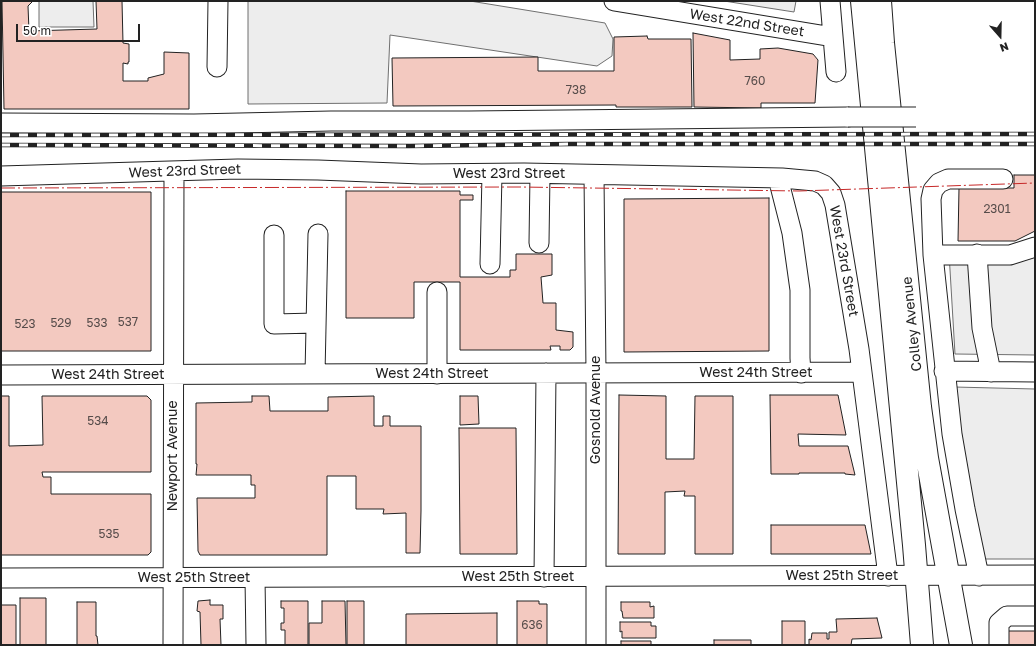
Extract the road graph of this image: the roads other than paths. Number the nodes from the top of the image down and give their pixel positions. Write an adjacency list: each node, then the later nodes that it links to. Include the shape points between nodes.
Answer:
1 (218, 1): 7 (street)
2 (614, 1): 6 (street, West 22nd Street)
3 (830, 1): 6 (street)
4 (862, 1): 38 (main road, Colley Avenue)
5 (880, 1): 39 (main road, Colley Avenue, via 920,407)
6 (833, 37): 8 (street)
7 (217, 67)
8 (836, 72)
9 (916, 117): 10 (street, bridge, via 194,124)
10 (1, 123)
11 (174, 172): 12 (street, West 23rd Street, via 238,169); 15 (street, West 23rd Street); 37 (street, Newport Avenue)
12 (492, 174): 13 (street, West 23rd Street); 24 (street)
13 (540, 174): 14 (street, West 23rd Street); 20 (street)
14 (594, 175): 16 (street, West 23rd Street); 32 (street, Gosnold Avenue)
15 (1, 176)
16 (778, 178): 28 (street, West 23rd Street, via 815,181 824,185 831,193); 33 (street, via 792,233 800,290)
17 (1003, 180): 23 (street, via 948,179 939,183 933,190 931,199)
18 (318, 234): 26 (street)
19 (274, 235): 26 (street, via 274,324)
20 (539, 243)
21 (1035, 247): 22 (street, via 1010,255)
22 (977, 254): 23 (street); 29 (street, via 982,328)
23 (933, 255): 27 (street)
24 (490, 264)
25 (437, 292): 35 (street)
26 (316, 323): 34 (street)
27 (944, 371): 29 (street); 42 (street, via 952,434)
28 (862, 372): 33 (street, West 24th Street); 41 (street, West 23rd Street)
29 (991, 372): 30 (street)
30 (1035, 372)
31 (546, 373): 32 (street, West 24th Street); 35 (street, West 24th Street); 43 (street)
32 (596, 373): 33 (street, West 24th Street); 44 (street, Gosnold Avenue)
33 (801, 373)
34 (315, 374): 35 (street, West 24th Street); 37 (street, West 24th Street)
35 (437, 374)
36 (1, 375): 37 (street, West 24th Street)
37 (174, 375): 46 (street, Newport Avenue)
38 (917, 575): 39 (street, West 25th Street); 41 (street, West 25th Street); 52 (main road, Colley Avenue)
39 (948, 575): 42 (street, West 25th Street); 53 (main road, Colley Avenue)
40 (1035, 575): 42 (street, West 25th Street)
41 (888, 576): 44 (street, West 25th Street)
42 (979, 576)
43 (544, 577): 44 (street, West 25th Street); 47 (street, West 25th Street)
44 (596, 577): 51 (street, Gosnold Avenue)
45 (1, 578): 46 (street, West 25th Street)
46 (174, 578): 47 (street, West 25th Street); 49 (street, Newport Avenue)
47 (255, 578): 50 (street)
48 (1035, 616): 54 (street, via 1007,616 999,623)
49 (173, 645)
50 (256, 645)
51 (596, 645)
52 (922, 645)
53 (961, 645)
54 (999, 645)

